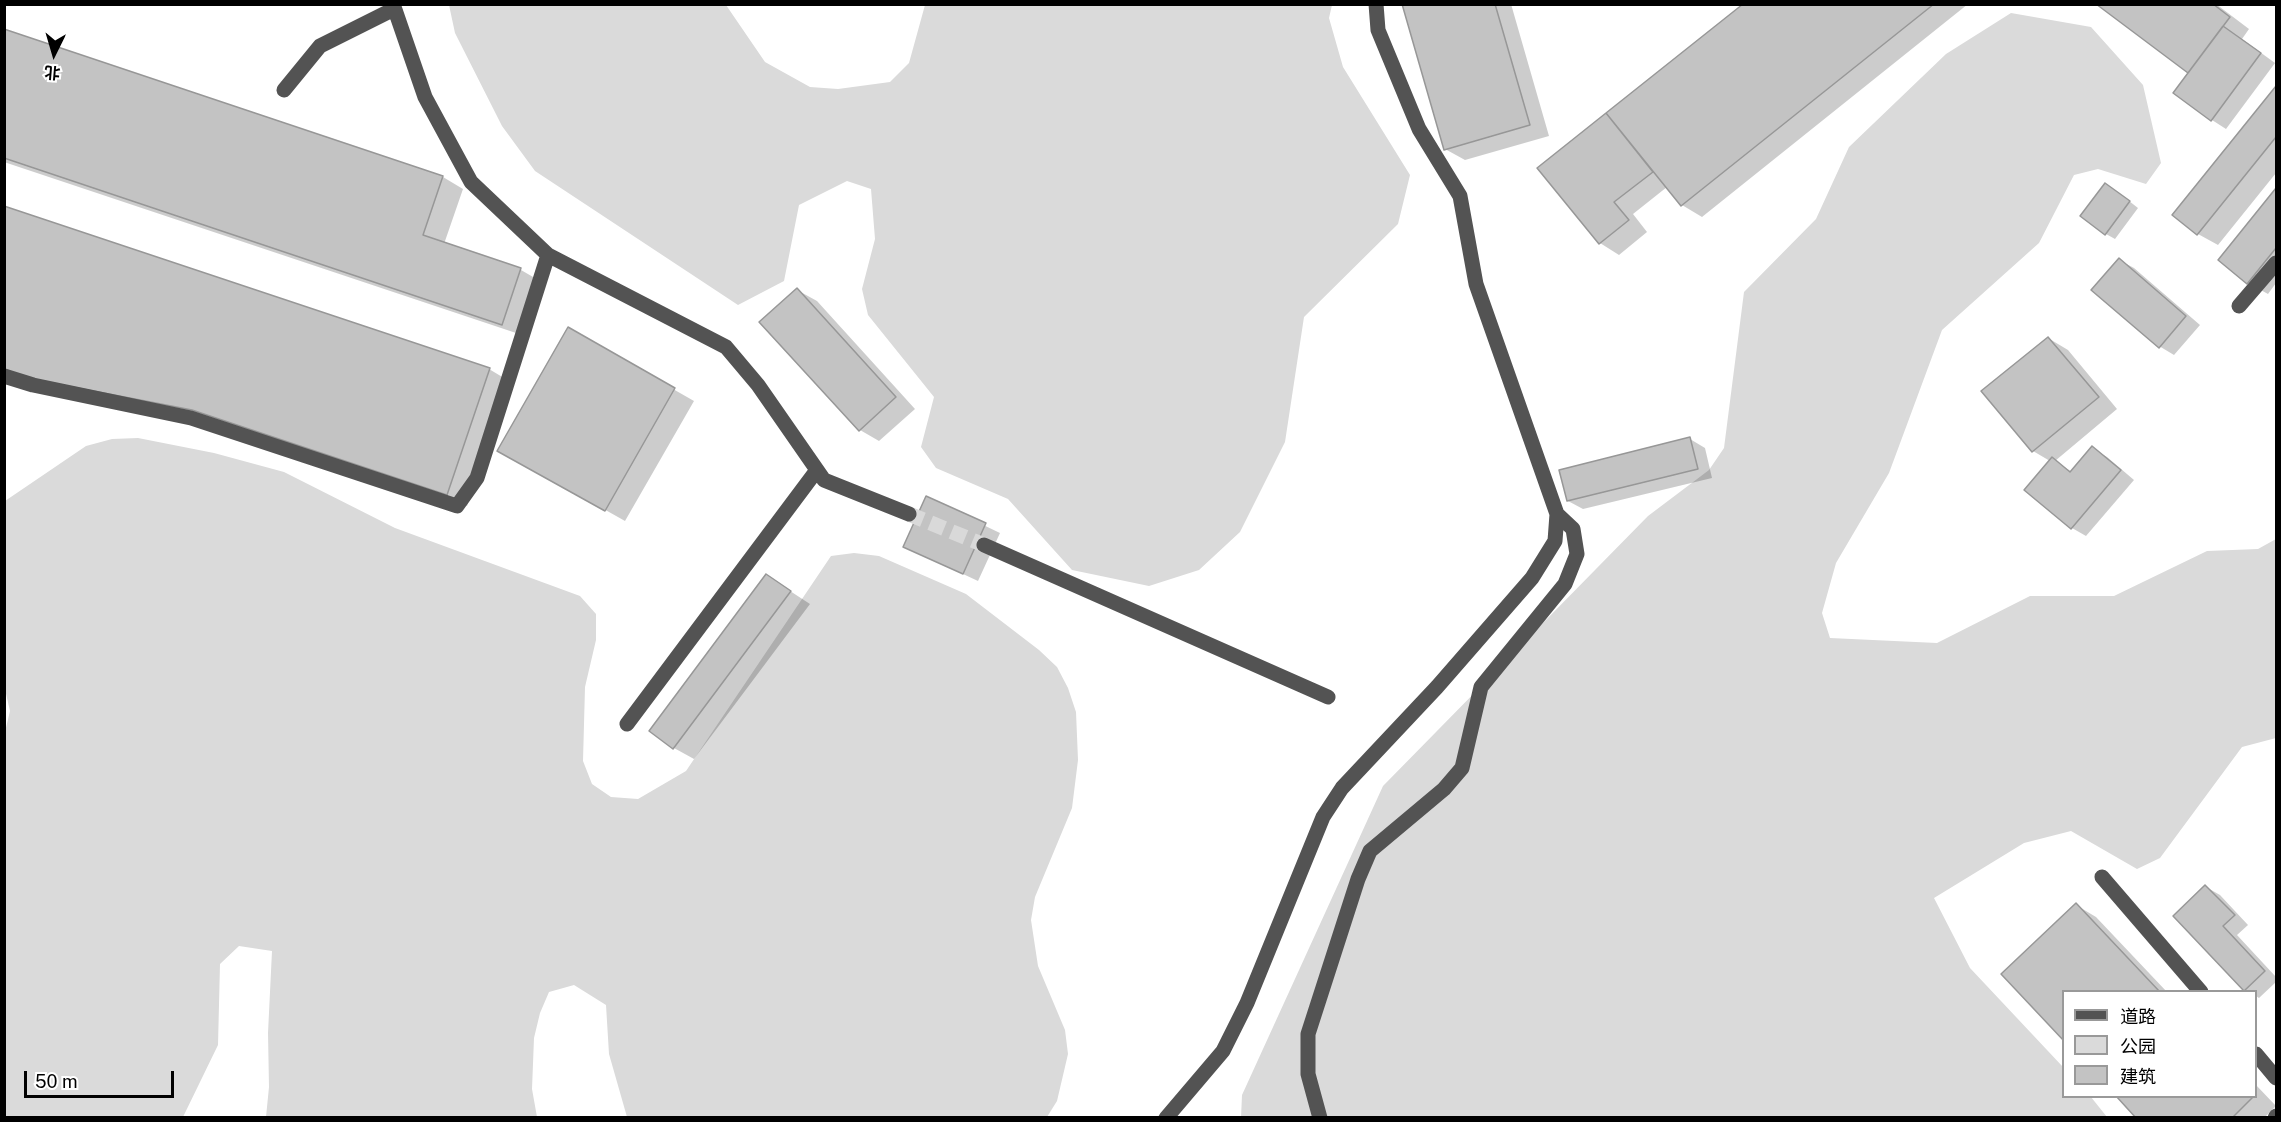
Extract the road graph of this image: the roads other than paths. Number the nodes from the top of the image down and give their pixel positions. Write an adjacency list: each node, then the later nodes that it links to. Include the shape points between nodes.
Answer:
1 (1376, 4): 10 (street, via 1378,30 1419,129 1460,196 1476,284)
2 (393, 7): 3 (street, via 320,46); 4 (street, via 425,97 471,182)
3 (284, 90)
4 (548, 255): 7 (street, via 477,478 457,506 191,418); 8 (street, via 726,347 758,385)
5 (2277, 263): 6 (street)
6 (2239, 306)
7 (4, 376)
8 (817, 470): 9 (street, via 824,480); 13 (street)
9 (909, 513)
10 (1557, 514): 18 (street, via 1555,541 1532,578 1342,788 1323,817 1223,1052); 19 (street, via 1573,529 1577,554 1565,584 1481,687 1462,768 1444,789 1370,851 1358,879 1308,1034 1308,1074)
11 (984, 545): 12 (street)
12 (1328, 697)
13 (627, 724)
14 (2102, 877): 15 (street)
15 (2199, 990)
16 (2257, 1055): 17 (street)
17 (2277, 1078)
18 (1166, 1118)
19 (1320, 1118)

